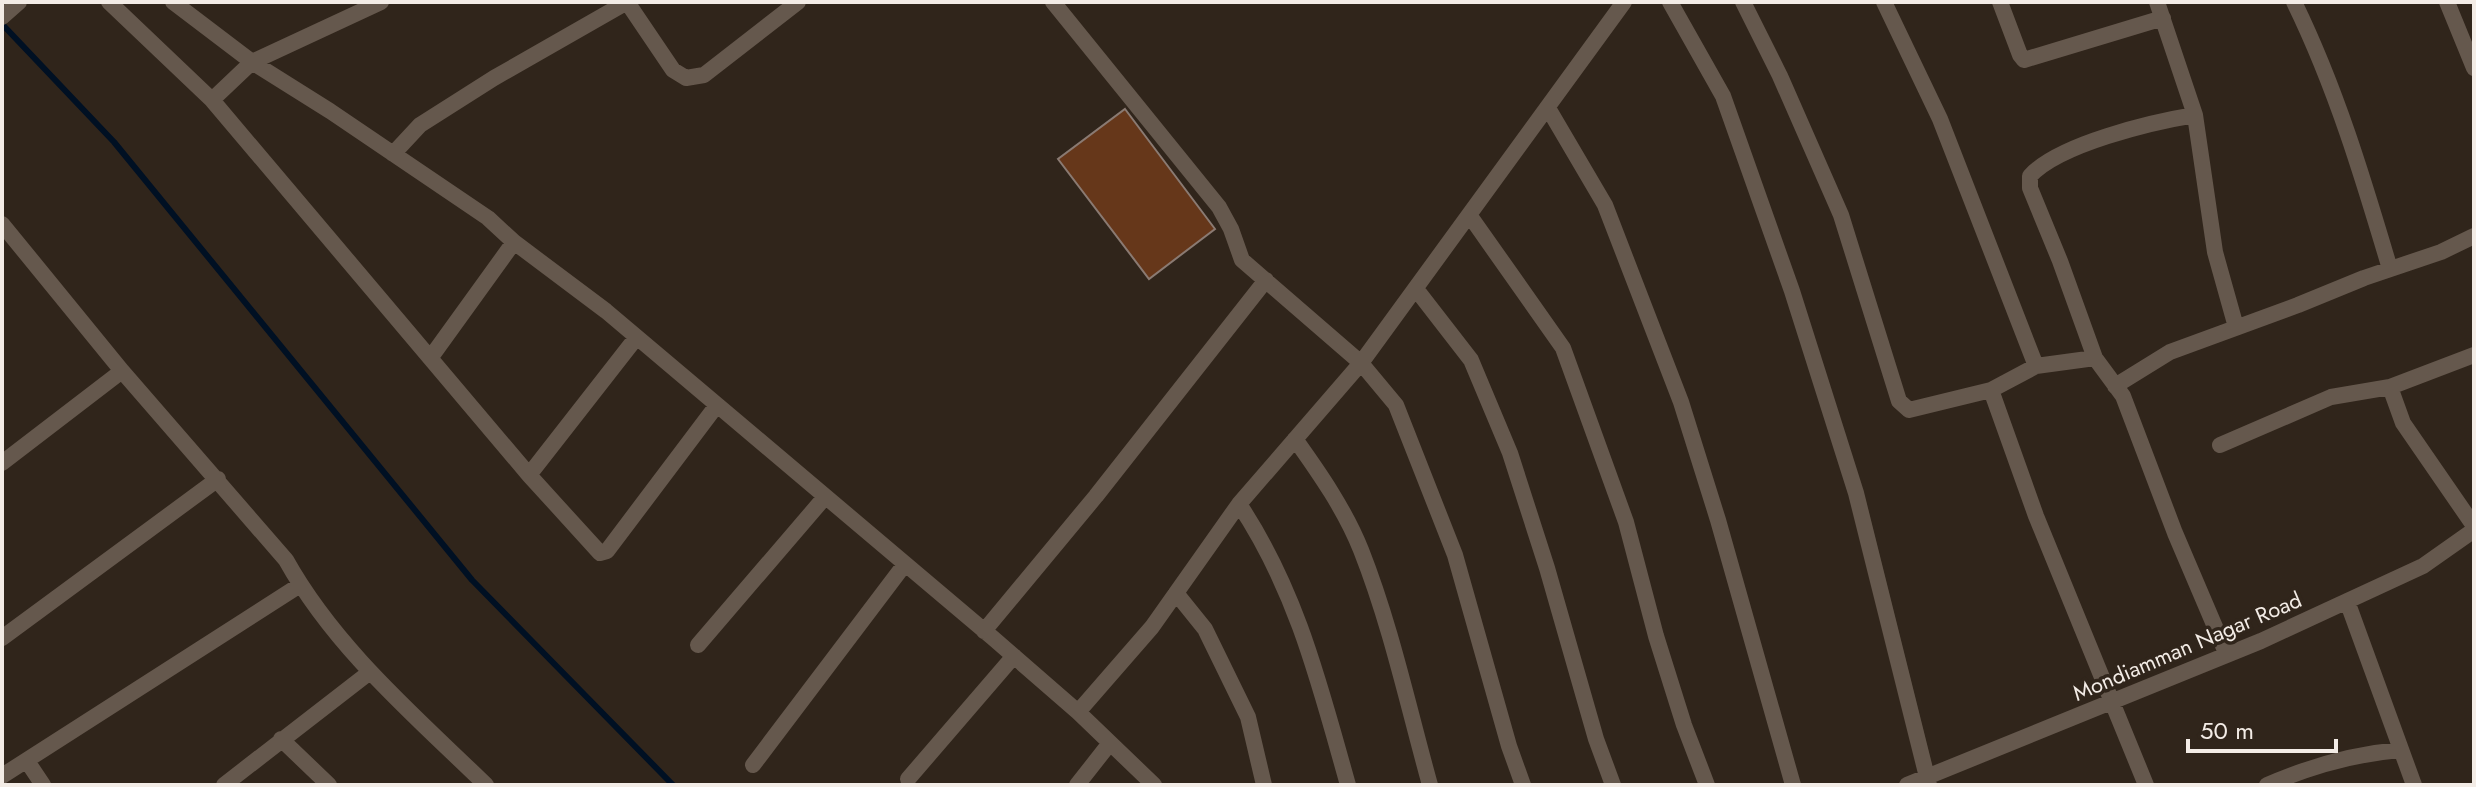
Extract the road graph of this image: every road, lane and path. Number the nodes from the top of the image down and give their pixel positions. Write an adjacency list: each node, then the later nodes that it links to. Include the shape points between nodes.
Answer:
1 (19, 2): 16 (street)
2 (109, 2): 19 (street)
3 (173, 2): 17 (street)
4 (381, 2): 17 (street)
5 (627, 2): 6 (street, via 673,70 686,78 704,75); 22 (street, via 420,125)
6 (798, 2)
7 (1053, 2): 28 (street, via 1219,207 1242,260)
8 (1624, 2): 20 (street)
9 (1670, 2): 69 (street, via 1723,96 1792,291 1856,493)
10 (1743, 2): 40 (street, via 1841,215 1899,401 1909,410 1922,409)
11 (1884, 2): 36 (street, via 1940,119)
12 (2000, 2): 15 (street, via 2024,60)
13 (2294, 2): 27 (street, via 2354,145)
14 (2447, 2): 18 (street)
15 (2160, 10): 21 (street)
16 (2, 17)
17 (252, 62): 19 (street); 22 (street)
18 (2474, 68)
19 (212, 100): 33 (street)
20 (1548, 108): 23 (street); 82 (street, via 1605,205 1681,402)
21 (2195, 115): 30 (street, via 2215,252); 34 (street, via 2087,144 2030,176 2030,188)
22 (393, 154): 26 (street, via 488,218)
23 (1470, 216): 29 (street); 81 (street, via 1563,348 1626,522 1656,636)
24 (2, 224): 37 (street)
25 (2474, 236): 27 (street)
26 (514, 242): 31 (street); 33 (street)
27 (2390, 269): 30 (street)
28 (1266, 280): 35 (street); 54 (street)
29 (1416, 289): 35 (street); 80 (street, via 1471,360 1510,453)
30 (2236, 327): 38 (street, via 2170,352)
31 (636, 338): 41 (street); 45 (street)
32 (2474, 355): 39 (street)
33 (431, 357): 45 (street)
34 (2095, 358): 36 (street); 38 (street)
35 (1361, 363): 42 (street); 79 (street, via 1396,405 1455,555)
36 (2036, 366): 40 (street)
37 (122, 371): 44 (street); 46 (street)
38 (2115, 386): 57 (street)
39 (2390, 387): 43 (street, via 2331,397); 49 (street, via 2403,423)
40 (1991, 390): 60 (street)
41 (717, 405): 45 (street, via 607,551 600,553); 47 (street)
42 (1295, 439): 48 (street); 78 (street, via 1332,491 1360,547 1388,627)
43 (2220, 445)
44 (2, 463)
45 (529, 475)
46 (218, 479): 51 (street, via 286,560); 55 (street)
47 (825, 497): 50 (street); 56 (street)
48 (1239, 504): 52 (street); 77 (street, via 1264,542 1310,649)
49 (2474, 528): 53 (street, Mondiamman Nagar Road, via 2423,566)
50 (905, 564): 54 (street); 66 (street)
51 (300, 585): 59 (street); 65 (street)
52 (1176, 593): 61 (street); 76 (street, via 1205,629 1248,717)
53 (2347, 601): 57 (street, Mondiamman Nagar Road); 64 (street)
54 (984, 631): 58 (street)
55 (2, 638)
56 (698, 645)
57 (2227, 655): 60 (street, Mondiamman Nagar Road)
58 (1014, 656): 61 (street); 68 (street)
59 (370, 672): 62 (street); 73 (street)
60 (2112, 702): 69 (street, Mondiamman Nagar Road); 84 (street)
61 (1078, 712): 63 (street)
62 (281, 739): 70 (street); 72 (street)
63 (1110, 743): 74 (street); 75 (street)
64 (2400, 750): 85 (street, via 2311,766); 86 (street)
65 (27, 761): 67 (street); 71 (street)
66 (753, 765)
67 (2, 776)
68 (908, 779)
69 (1928, 781): 83 (street, Mondiamman Nagar Road)
70 (233, 783)
71 (43, 785)
72 (329, 785)
73 (486, 785)
74 (1077, 785)
75 (1154, 785)
76 (1264, 785)
77 (1348, 785)
78 (1430, 785)
79 (1523, 785)
80 (1613, 785)
81 (1707, 785)
82 (1793, 785)
83 (1907, 785)
84 (2146, 785)
85 (2267, 785)
86 (2414, 785)

